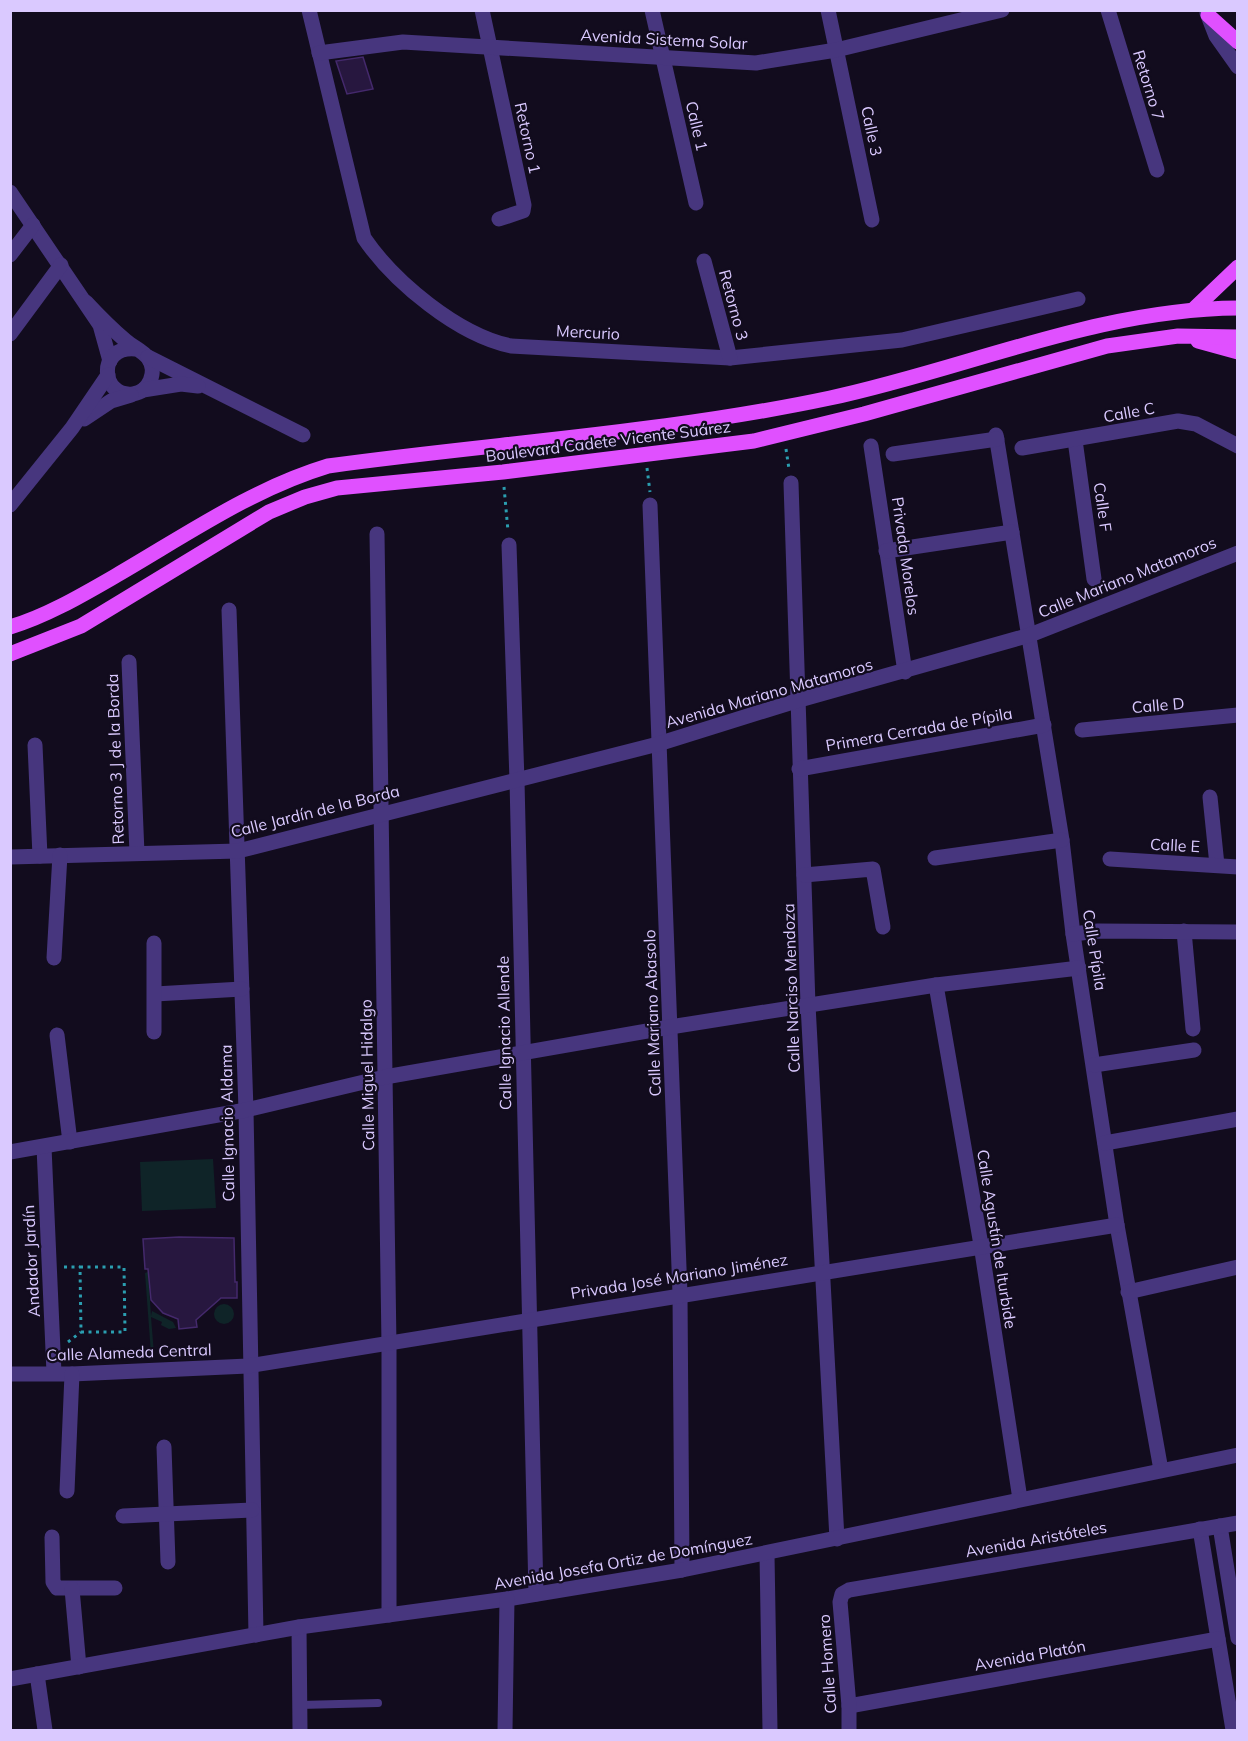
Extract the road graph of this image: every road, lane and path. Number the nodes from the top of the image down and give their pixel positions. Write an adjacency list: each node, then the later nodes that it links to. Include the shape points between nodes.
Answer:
1 (309, 10): 11 (street, Mercurio)
2 (482, 10): 9 (street, Retorno 1)
3 (652, 10): 12 (street, Calle 1)
4 (828, 10): 10 (street, Calle 3)
5 (1108, 10): 14 (street, Retorno 7)
6 (1000, 11): 10 (street, Avenida Sistema Solar)
7 (1207, 13): 8 (main road); 13 (street, via 1216,36)
8 (1238, 42)
9 (489, 47): 11 (street, Avenida Sistema Solar, via 403,42); 12 (street, Avenida Sistema Solar); 17 (street, Retorno 1, via 524,205 518,214)
10 (836, 50): 12 (street, Avenida Sistema Solar, via 756,63); 18 (street, Calle 3)
11 (319, 53): 33 (street, Mercurio, via 364,238 430,306 494,342 510,346)
12 (663, 57): 16 (street, Calle 1)
13 (1238, 67)
14 (1156, 170)
15 (10, 192): 19 (street)
16 (696, 202)
17 (499, 219)
18 (872, 220)
19 (33, 225): 20 (street); 22 (street)
20 (10, 255)
21 (704, 261): 33 (street, Retorno 3)
22 (61, 266): 25 (street); 28 (street)
23 (1238, 267): 26 (main road)
24 (1078, 299): 33 (street, Mercurio, via 902,340)
25 (86, 302): 32 (street); 34 (street, via 103,334)
26 (1195, 308): 27 (main road, Boulevard Cadete Vicente Suárez); 57 (main road, Boulevard Cadete Vicente Suárez, via 1114,321 835,397 759,413 328,466 256,493 91,590)
27 (1238, 308)
28 (10, 334)
29 (1178, 336): 30 (main road, Boulevard Cadete Vicente Suárez); 31 (main road); 39 (main road, Boulevard Cadete Vicente Suárez, via 1107,346)
30 (1238, 337)
31 (1238, 351)
32 (142, 353): 34 (street, via 120,351); 35 (street); 36 (street, via 151,364 152,378)
33 (730, 358)
34 (109, 368): 36 (street, via 115,388); 37 (street)
35 (207, 387): 36 (street, via 181,384); 38 (street)
36 (137, 392): 37 (street, via 104,405)
37 (72, 428): 48 (street)
38 (303, 435)
39 (784, 435): 44 (main road, Boulevard Cadete Vicente Suárez); 47 (path)
40 (1075, 440): 42 (street, Calle C, via 1188,421); 43 (street, Calle C); 55 (street, Calle F)
41 (871, 446): 53 (street, Privada Morelos)
42 (1238, 446)
43 (1022, 448)
44 (646, 454): 46 (main road, Boulevard Cadete Vicente Suárez); 49 (path)
45 (893, 454): 50 (street, Calle Pípila, via 997,437)
46 (503, 472): 52 (path); 59 (main road, Boulevard Cadete Vicente Suárez, via 349,487 305,497 269,512 81,626)
47 (791, 483): 62 (street, Calle Narciso Mendoza)
48 (10, 505)
49 (650, 506): 66 (street, Calle Mariano Abasolo)
50 (1012, 532): 53 (street); 58 (street, Calle Pípila)
51 (378, 534): 71 (street, Calle Miguel Hidalgo)
52 (509, 545): 69 (street, Calle Ignacio Allende)
53 (886, 551): 61 (street, Privada Morelos)
54 (1238, 553): 58 (street, Calle Mariano Matamoros)
55 (1094, 579)
56 (229, 610): 73 (street, Calle Ignacio Aldama)
57 (10, 627)
58 (1030, 635): 61 (street, Avenida Mariano Matamoros); 64 (street, Calle Pípila)
59 (10, 654)
60 (129, 662): 74 (street, Retorno 3 J de la Borda)
61 (905, 672): 62 (street, Avenida Mariano Matamoros)
62 (796, 701): 66 (street, Avenida Mariano Matamoros); 68 (street, Calle Narciso Mendoza)
63 (1238, 715): 65 (street, Calle D)
64 (1044, 725): 68 (street, Primera Cerrada de Pípila); 72 (street, Calle Pípila)
65 (1082, 730)
66 (658, 744): 69 (street, Avenida Mariano Matamoros); 94 (street, Calle Mariano Abasolo)
67 (35, 745): 76 (street)
68 (799, 769): 82 (street, Calle Narciso Mendoza)
69 (517, 781): 71 (street, Calle Jardín de la Borda); 99 (street, Calle Ignacio Allende)
70 (1210, 797): 80 (street)
71 (382, 812): 73 (street, Calle Jardín de la Borda); 101 (street, Calle Miguel Hidalgo)
72 (1062, 840): 78 (street); 86 (street, Calle Pípila)
73 (238, 851): 74 (street, Calle Jardín de la Borda); 91 (street, Calle Ignacio Aldama)
74 (137, 854): 75 (street, Calle Jardín de la Borda)
75 (60, 855): 76 (street, Calle Jardín de la Borda); 88 (street)
76 (40, 856): 77 (street, Calle Jardín de la Borda)
77 (10, 857)
78 (935, 858)
79 (1110, 859): 80 (street, Calle E)
80 (1217, 865): 81 (street, Calle E)
81 (1238, 867)
82 (804, 875): 83 (street, via 873,869); 93 (street, Calle Narciso Mendoza)
83 (883, 927)
84 (1184, 931): 85 (street); 86 (street); 95 (street)
85 (1238, 932)
86 (1073, 934): 89 (street, Calle Pípila)
87 (154, 943): 92 (street)
88 (54, 958)
89 (1079, 968): 90 (street); 100 (street, Calle Pípila)
90 (936, 986): 93 (street); 109 (street, Calle Agustín de Iturbide)
91 (242, 989): 92 (street); 102 (street, Calle Ignacio Aldama)
92 (155, 994): 96 (street)
93 (808, 1005): 94 (street); 112 (street, Calle Narciso Mendoza)
94 (670, 1027): 99 (street); 114 (street, Calle Mariano Abasolo)
95 (1192, 1029)
96 (154, 1032)
97 (57, 1035): 104 (street)
98 (1194, 1050): 100 (street)
99 (522, 1053): 101 (street); 115 (street, Calle Ignacio Allende)
100 (1094, 1065): 105 (street, Calle Pípila)
101 (386, 1077): 102 (street); 116 (street, Calle Miguel Hidalgo)
102 (246, 1110): 104 (street); 117 (street, Calle Ignacio Aldama)
103 (1238, 1119): 105 (street)
104 (70, 1142): 106 (street)
105 (1105, 1143): 108 (street, Calle Pípila)
106 (44, 1147): 107 (street); 118 (street, Andador Jardín)
107 (10, 1152)
108 (1117, 1225): 109 (street, Privada José Mariano Jiménez); 113 (street, Calle Pípila)
109 (981, 1245): 112 (street, Privada José Mariano Jiménez); 125 (street, Calle Agustín de Iturbide)
110 (124, 1267): 110 (path, via 80,1267 81,1332 125,1332)
111 (1238, 1267): 113 (street)
112 (824, 1271): 114 (street, Privada José Mariano Jiménez); 133 (street, Calle Narciso Mendoza)
113 (1128, 1292): 123 (street, Calle Pípila)
114 (680, 1294): 115 (street, Privada José Mariano Jiménez); 136 (street, Calle Mariano Abasolo)
115 (528, 1319): 116 (street, Privada José Mariano Jiménez); 139 (street, Calle Ignacio Allende)
116 (388, 1345): 117 (street, Privada José Mariano Jiménez); 142 (street, Calle Miguel Hidalgo)
117 (248, 1366): 120 (street, Calle Alameda Central); 126 (street, Calle Ignacio Aldama)
118 (54, 1373): 119 (street, Calle Alameda Central); 120 (street, Calle Alameda Central)
119 (10, 1374)
120 (72, 1374): 124 (street)
121 (164, 1447): 127 (street)
122 (1238, 1455): 123 (street, Avenida Josefa Ortiz de Domínguez)
123 (1161, 1470): 125 (street, Avenida Josefa Ortiz de Domínguez)
124 (67, 1491)
125 (1020, 1499): 133 (street, Avenida Josefa Ortiz de Domínguez)
126 (252, 1510): 127 (street); 144 (street, Calle Ignacio Aldama)
127 (166, 1515): 128 (street); 135 (street)
128 (123, 1516)
129 (1238, 1523): 130 (street, Avenida Aristóteles)
130 (1220, 1526): 131 (street, Avenida Aristóteles); 145 (street)
131 (1200, 1529): 140 (street, Avenida Aristóteles); 146 (street)
132 (52, 1537): 138 (street, via 54,1586)
133 (837, 1539): 134 (street, Avenida Josefa Ortiz de Domínguez)
134 (767, 1555): 136 (street, Avenida Josefa Ortiz de Domínguez); 157 (street)
135 (168, 1562)
136 (682, 1570): 139 (street, Avenida Josefa Ortiz de Domínguez)
137 (114, 1588): 138 (street)
138 (72, 1589): 147 (street)
139 (536, 1594): 141 (street, Avenida Josefa Ortiz de Domínguez)
140 (842, 1594): 153 (street, Calle Homero)
141 (507, 1599): 142 (street, Avenida Josefa Ortiz de Domínguez); 156 (street)
142 (389, 1615): 143 (street, Avenida Josefa Ortiz de Domínguez)
143 (299, 1627): 144 (street, Avenida Josefa Ortiz de Domínguez); 152 (street)
144 (256, 1635): 147 (street, Avenida Josefa Ortiz de Domínguez)
145 (1237, 1636)
146 (1218, 1639): 150 (street); 153 (street, Avenida Platón)
147 (79, 1667): 148 (street, Avenida Josefa Ortiz de Domínguez)
148 (37, 1674): 149 (street, Avenida Josefa Ortiz de Domínguez); 154 (street)
149 (10, 1679)
150 (1233, 1700): 159 (street)
151 (378, 1703): 152 (lane)
152 (300, 1706): 155 (street)
153 (849, 1706): 158 (street, Calle Homero)
154 (45, 1731)
155 (300, 1731)
156 (505, 1731)
157 (770, 1731)
158 (849, 1731)
159 (1233, 1731)

